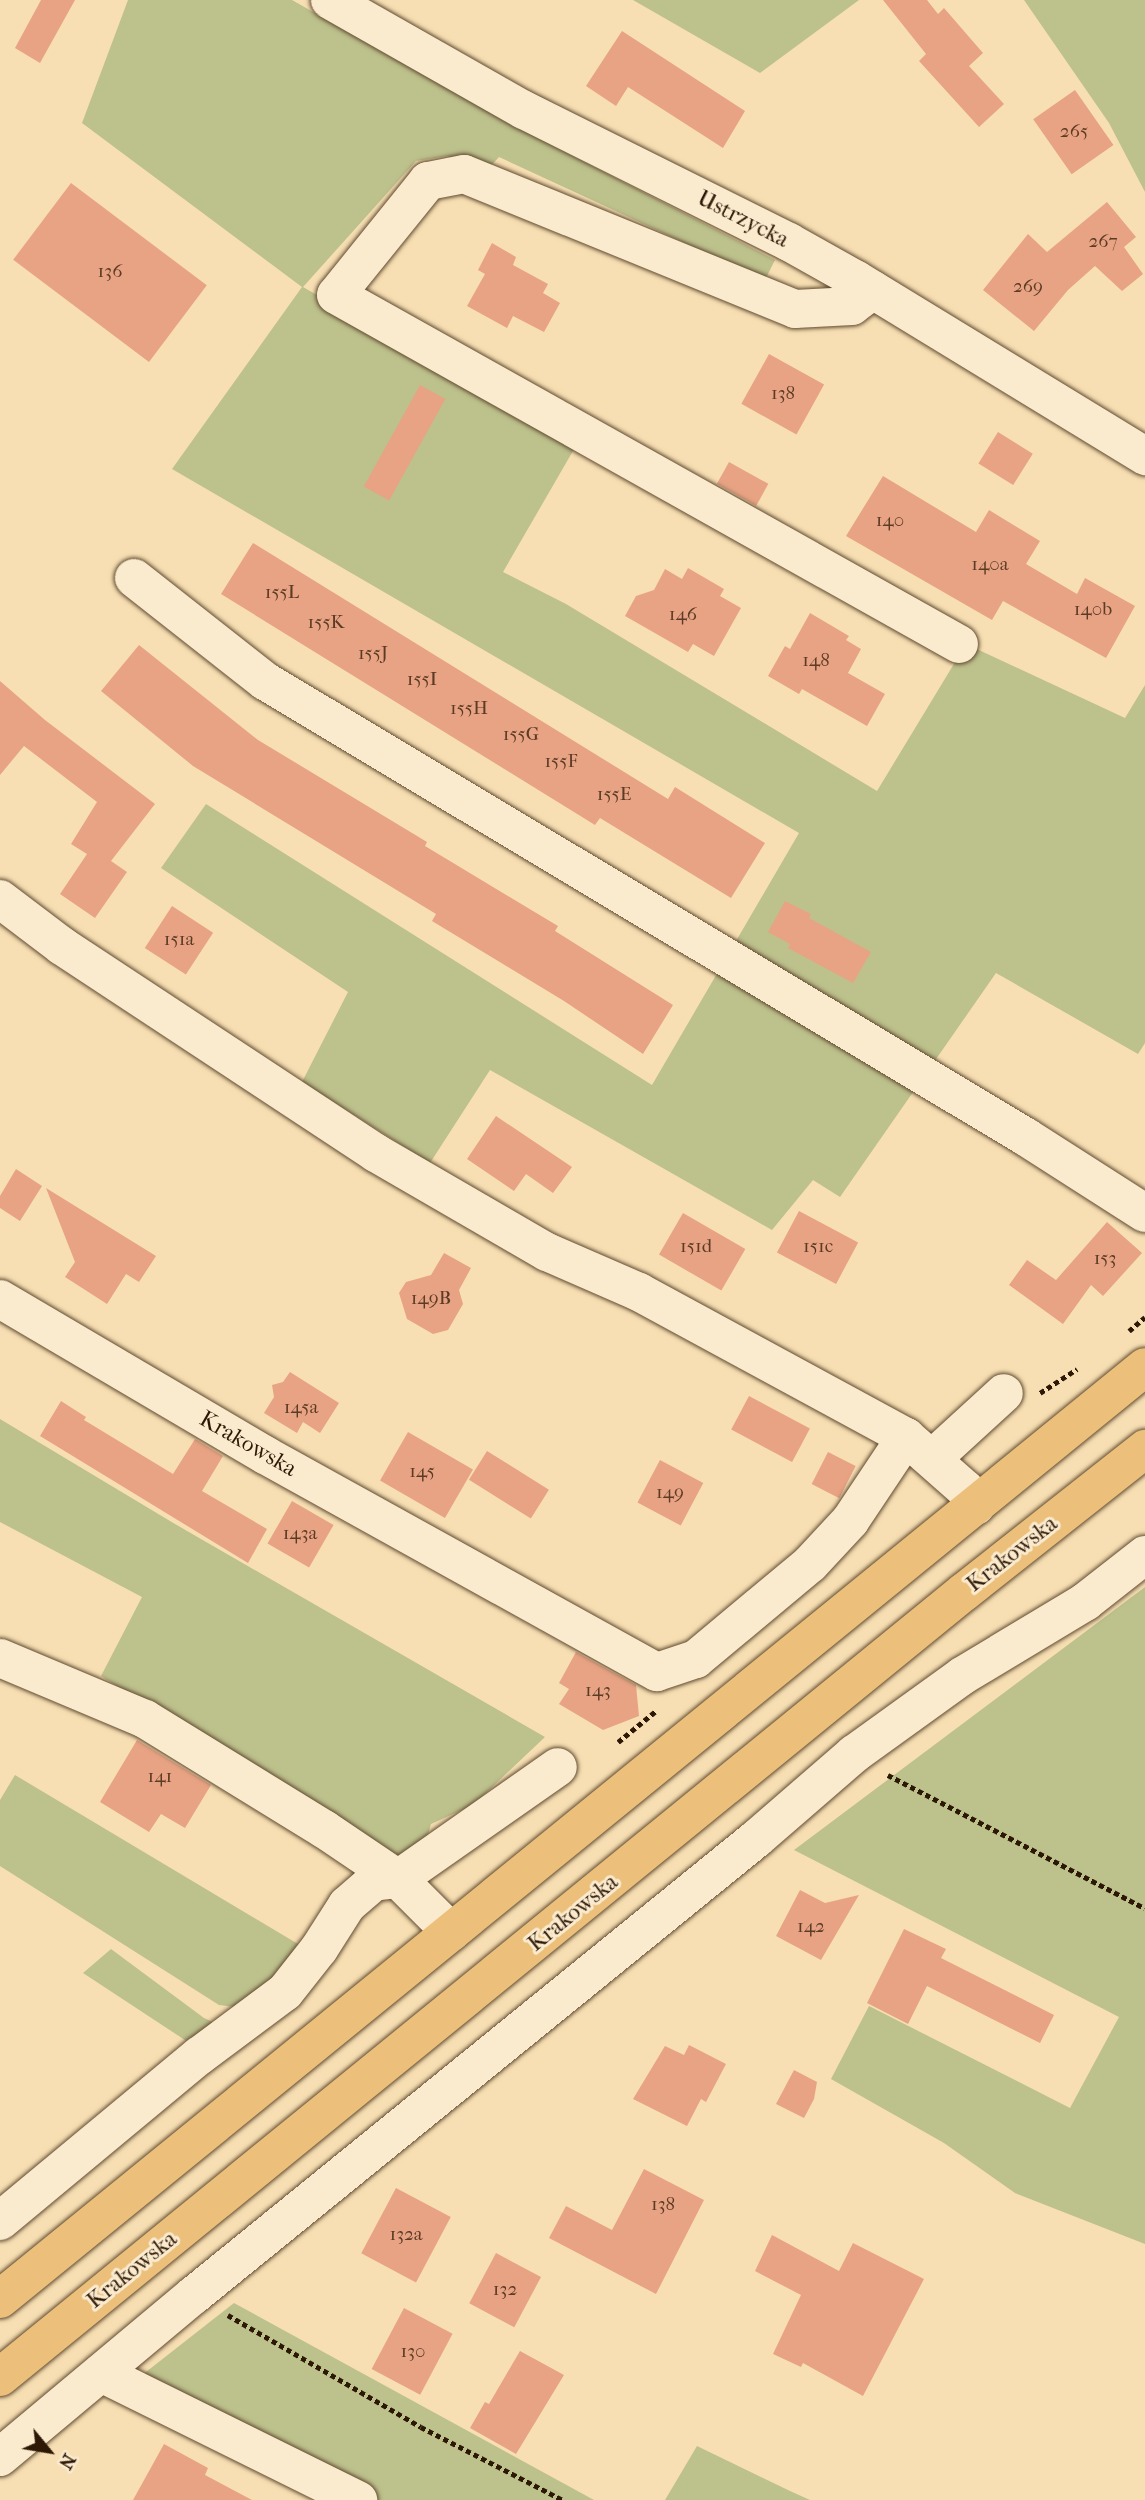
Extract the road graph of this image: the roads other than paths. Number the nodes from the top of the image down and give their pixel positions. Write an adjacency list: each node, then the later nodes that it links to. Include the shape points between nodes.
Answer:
1 (330, 0): 2 (street, Ustrzycka, via 524,110 789,242)
2 (873, 290): 3 (street, Ustrzycka); 5 (street, via 852,306 795,309 464,174 428,181 336,295)
3 (1145, 456)
4 (134, 578): 7 (street, via 265,681)
5 (960, 644)
6 (0, 898): 11 (street, via 73,953 376,1153 547,1252 639,1292)
7 (1145, 1213)
8 (0, 1299): 11 (street, Krakowska, via 265,1455 657,1672 696,1659 810,1564)
9 (1145, 1367): 13 (main road)
10 (1001, 1395): 11 (street, Krakowska)
11 (919, 1448): 13 (street, via 965,1489)
12 (1145, 1448): 22 (main road, Krakowska)
13 (976, 1506): 18 (main road)
14 (1145, 1555): 21 (street, via 1085,1602 962,1676 854,1754)
15 (0, 1658): 17 (street, via 145,1719)
16 (558, 1767): 17 (street)
17 (398, 1879): 18 (street); 19 (street, via 373,1882 347,1905 285,1992)
18 (451, 1932): 20 (main road)
19 (8, 2204)
20 (0, 2299)
21 (101, 2373): 23 (street); 24 (street)
22 (0, 2377)
23 (0, 2457)
24 (358, 2500)

